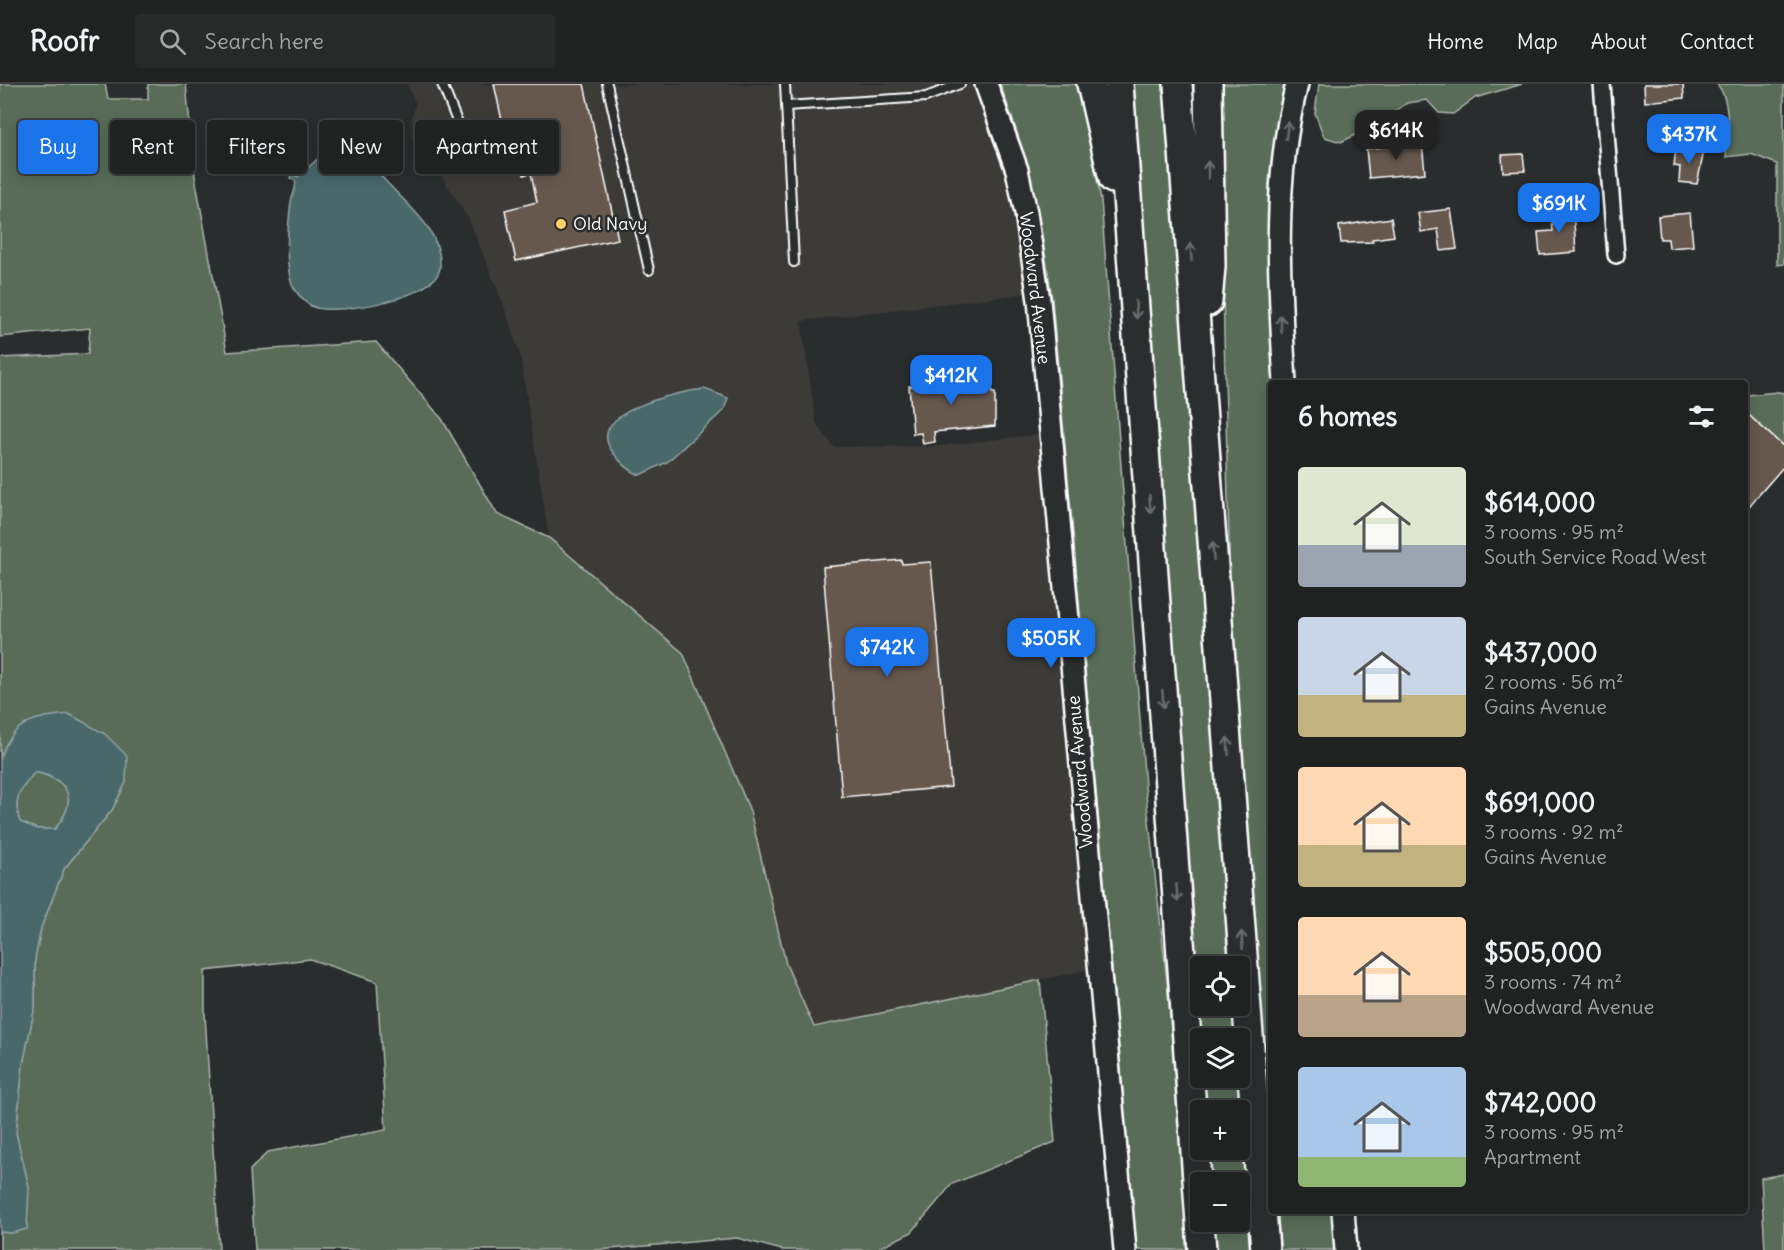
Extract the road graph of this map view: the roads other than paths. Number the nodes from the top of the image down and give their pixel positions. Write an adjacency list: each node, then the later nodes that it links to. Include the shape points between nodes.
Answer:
1 (442, 84): 13 (lane)
2 (607, 84): 16 (lane)
3 (784, 84): 12 (lane)
4 (960, 84): 12 (lane, via 926,97)
5 (986, 84): 21 (main road, Woodward Avenue, via 1017,170 1039,300)
6 (1091, 84): 17 (highway)
7 (1119, 84): 17 (highway)
8 (1178, 84): 19 (highway, one-way to 8)
9 (1208, 84): 19 (highway, one-way to 9, via 1211,266)
10 (1297, 84): 18 (main road, one-way to 10, via 1278,271 1280,205 1289,116)
11 (1602, 84): 14 (street)
12 (786, 106): 15 (lane)
13 (457, 120)
14 (1616, 255)
15 (794, 262)
16 (649, 270)
17 (1134, 272): 22 (highway, one-way to 22)
18 (1285, 380)
19 (1202, 396): 23 (highway, one-way to 19)
20 (1343, 1214): 24 (main road)
21 (1125, 1250)
22 (1202, 1250)
23 (1265, 1250)
24 (1346, 1250)

